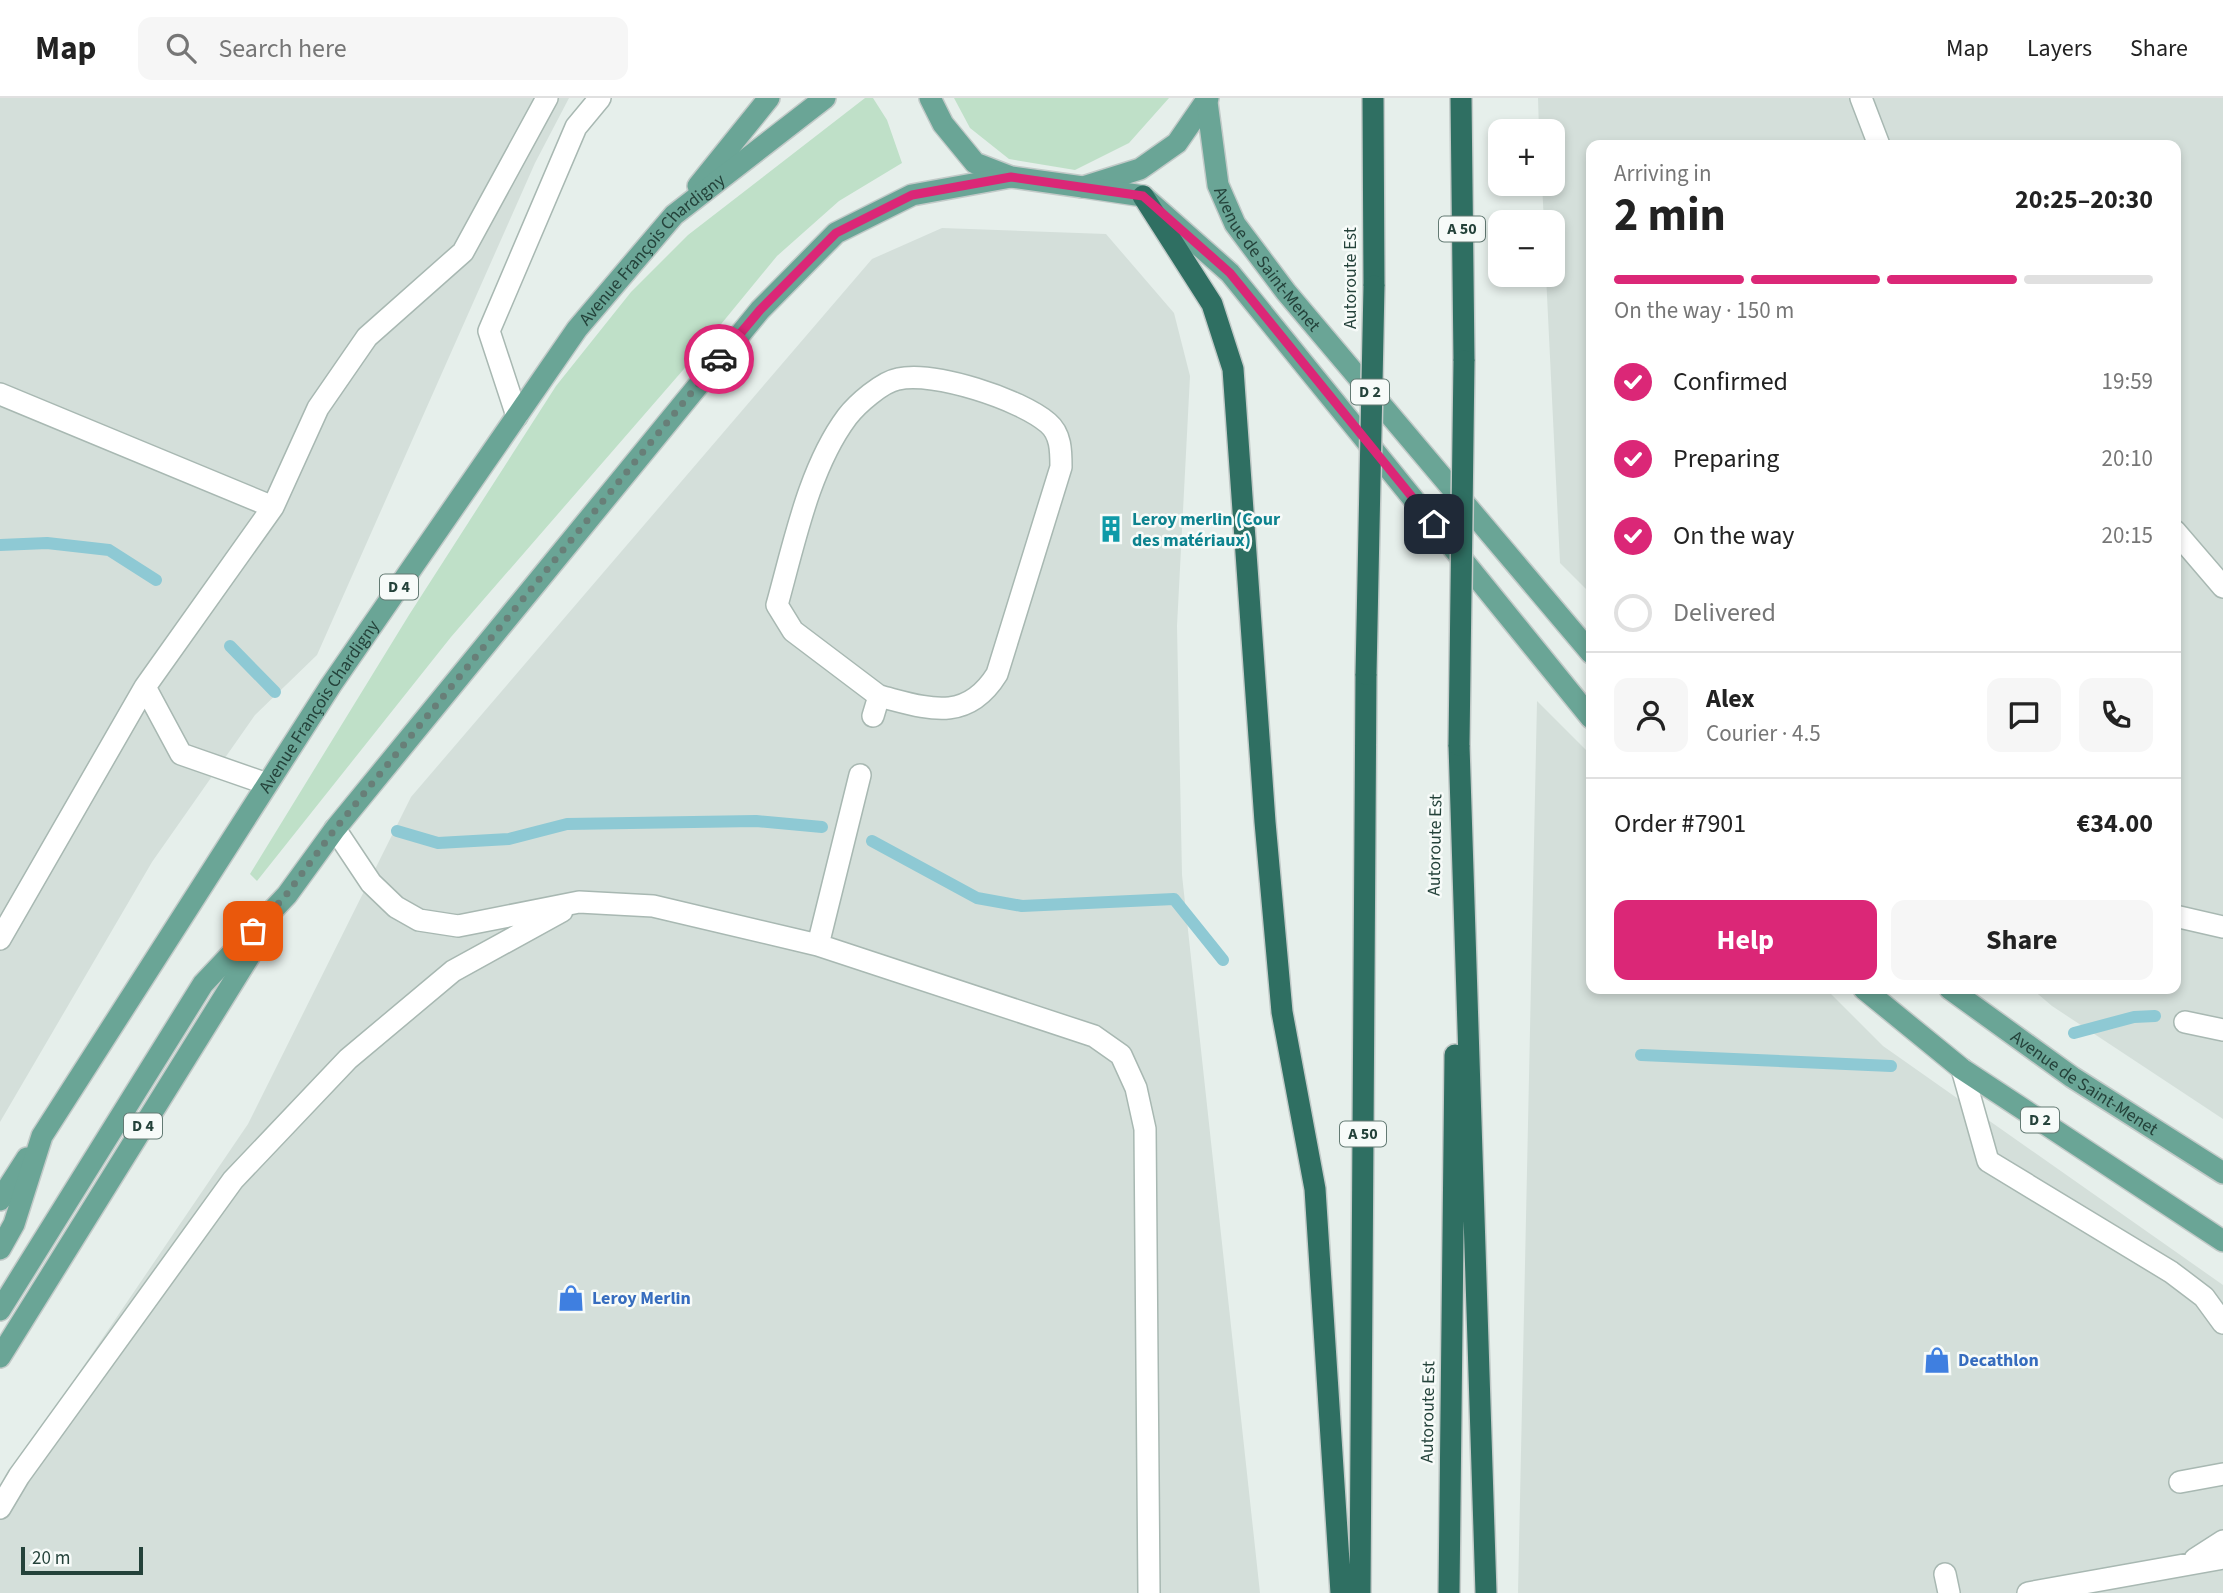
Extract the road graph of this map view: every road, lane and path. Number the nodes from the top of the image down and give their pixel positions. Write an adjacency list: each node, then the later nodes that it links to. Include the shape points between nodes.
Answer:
1 (547, 98): 17 (lane, via 463,252 367,337 318,408)
2 (600, 98): 16 (lane, via 576,127 489,331)
3 (769, 98): 14 (main road)
4 (825, 98): 14 (main road, Avenue François Chardigny / D 4)
5 (930, 98): 11 (main road, via 943,124 975,163)
6 (1373, 98): 55 (highway, Autoroute Est / A 50, bridge)
7 (1461, 98): 24 (highway, Autoroute Est / A 50, bridge, via 1464,361)
8 (1861, 98): 10 (lane)
9 (1207, 100): 12 (main road, via 1177,142 1140,169); 20 (main road, Avenue de Saint-Menet / D 2, via 1218,185 1235,224 1286,292)
10 (1877, 140)
11 (1011, 177): 12 (main road); 27 (main road, D 4, via 912,195 836,233 752,319)
12 (1083, 187): 13 (main road)
13 (1143, 196): 23 (main road, Avenue de Saint-Menet / D 2, via 1230,273); 54 (highway, via 1212,304 1233,369 1282,1012 1315,1189)
14 (674, 215): 16 (main road, Avenue François Chardigny / D 4, via 578,329)
15 (0, 394): 17 (lane)
16 (517, 416): 26 (main road, Avenue François Chardigny / D 4)
17 (273, 507): 21 (lane)
18 (2181, 538): 19 (lane)
19 (2223, 587)
20 (1586, 647)
21 (145, 687): 26 (lane, via 181,754); 32 (lane)
22 (876, 706): 22 (lane, via 793,631 777,605 810,486 848,416 895,379 927,376 1018,405 1050,424 1061,444 1061,467 997,674 984,695 962,706)
23 (1586, 712)
24 (1459, 745): 56 (highway, Autoroute Est / A 50); 57 (highway)
25 (859, 775): 33 (lane)
26 (267, 784): 39 (main road, Avenue François Chardigny / D 4)
27 (335, 829): 28 (main road, D 4); 29 (lane, via 371,883 396,907 419,920 458,926)
28 (286, 895): 44 (main road, D 4, via 202,985); 46 (main road, D 4)
29 (579, 902): 33 (lane, via 653,906); 49 (lane, via 453,971 338,1069 233,1180)
30 (2181, 917): 31 (lane)
31 (2223, 927)
32 (0, 939)
33 (818, 945): 53 (lane, via 1094,1037 1121,1055 1136,1088 1145,1129)
34 (1870, 994): 38 (main road, D 2)
35 (1957, 994): 40 (main road, Avenue de Saint-Menet, via 2072,1077)
36 (2185, 1023): 37 (lane)
37 (2223, 1030)
38 (1962, 1069): 42 (main road, D 2); 45 (lane, via 1987,1161 2171,1272 2204,1297)
39 (42, 1136): 41 (main road, D 4); 43 (main road, Avenue François Chardigny / D 4, via 14,1224)
40 (2223, 1173)
41 (0, 1200)
42 (2223, 1241)
43 (0, 1249)
44 (0, 1310)
45 (2223, 1323)
46 (0, 1357)
47 (2223, 1474): 48 (lane)
48 (2180, 1482)
49 (0, 1508)
50 (2223, 1541): 52 (lane)
51 (2223, 1558): 52 (lane)
52 (2181, 1568): 58 (lane)
53 (1149, 1593)
54 (1340, 1593)
55 (1360, 1593)
56 (1449, 1593)
57 (1486, 1593)
58 (2028, 1593)

